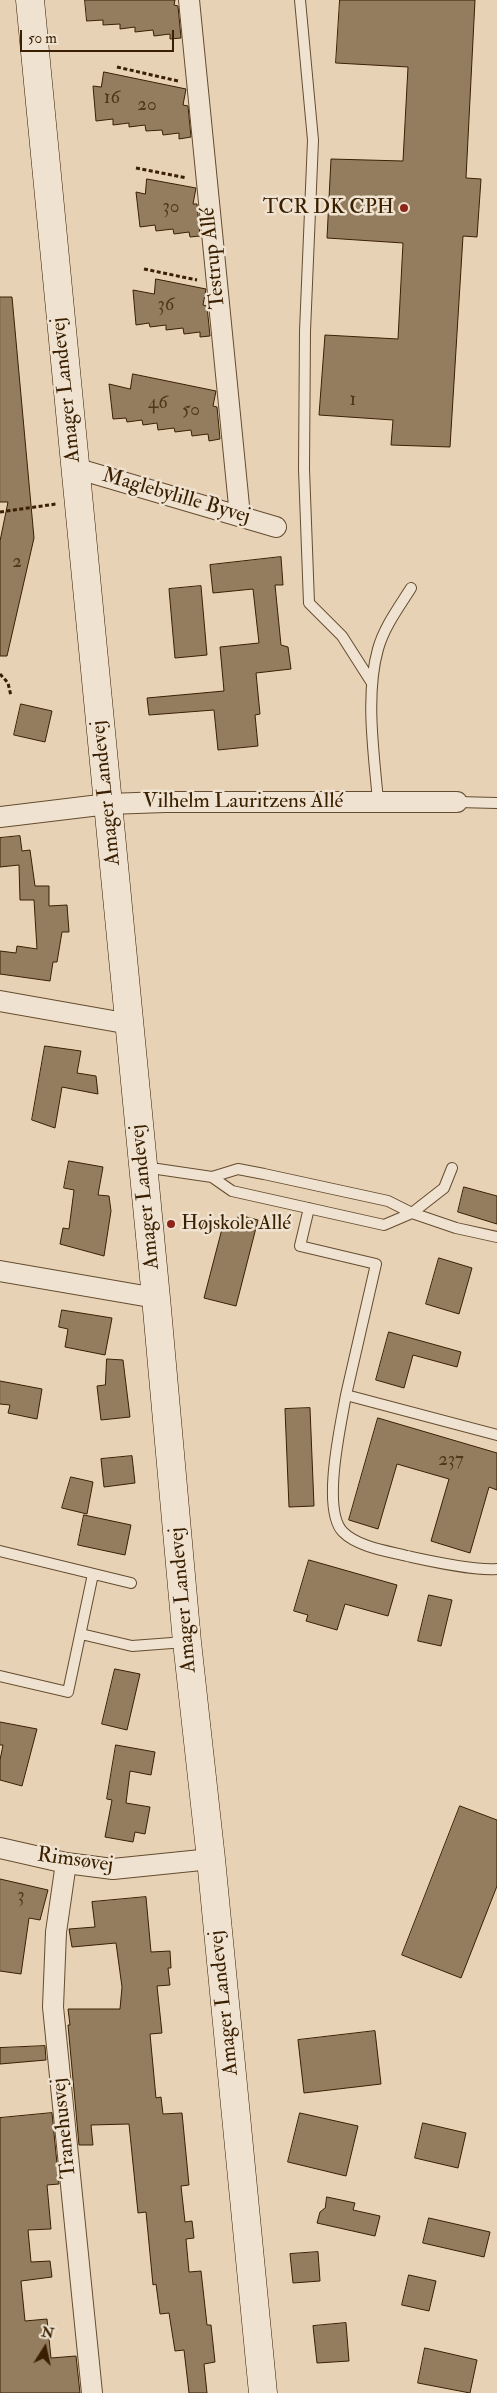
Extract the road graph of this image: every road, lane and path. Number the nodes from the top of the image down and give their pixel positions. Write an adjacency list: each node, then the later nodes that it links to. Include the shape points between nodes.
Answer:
1 (30, 0): 10 (street, Amager Landevej)
2 (189, 0): 5 (street, Testrup Allé)
3 (300, 0): 17 (lane, via 313,140 305,341 304,470 309,603 342,636)
4 (117, 67): 5 (path)
5 (198, 85): 7 (street, Testrup Allé)
6 (136, 168): 7 (path)
7 (207, 183): 9 (street, Testrup Allé)
8 (144, 268): 9 (path)
9 (217, 284): 13 (street, Testrup Allé)
10 (75, 468): 11 (street, Amager Landevej); 13 (street, Maglebylille Byvej)
11 (78, 501): 12 (path); 22 (street, Amager Landevej)
12 (0, 512)
13 (240, 516): 14 (street, Maglebylille Byvej)
14 (276, 527)
15 (411, 588): 17 (lane, via 378,648)
16 (0, 674): 18 (path, via 8,683)
17 (372, 683): 19 (lane)
18 (11, 696)
19 (378, 801): 20 (street, Vilhelm Lauritzens Allé); 22 (street, Vilhelm Lauritzens Allé)
20 (458, 802): 21 (lane, Vilhelm Lauritzens Allé)
21 (497, 803)
22 (108, 804): 23 (street, Vilhelm Lauritzens Allé); 25 (street, Amager Landevej)
23 (0, 817)
24 (0, 1001): 25 (street)
25 (130, 1024): 26 (street, Amager Landevej)
26 (144, 1167): 28 (lane); 33 (street, Amager Landevej)
27 (452, 1168): 30 (lane, via 444,1188)
28 (212, 1177): 29 (lane, via 232,1192); 30 (lane, via 238,1169 388,1201)
29 (309, 1208): 30 (lane, via 384,1225); 34 (lane, via 300,1246 376,1264)
30 (412, 1213): 31 (lane)
31 (497, 1237)
32 (0, 1271): 33 (street)
33 (156, 1298): 41 (street, Amager Landevej)
34 (346, 1394): 35 (lane); 37 (lane, via 334,1471 333,1509 343,1532 369,1547 427,1561)
35 (497, 1435)
36 (0, 1552): 38 (lane)
37 (497, 1569)
38 (94, 1574): 39 (lane); 40 (lane)
39 (131, 1583)
40 (80, 1634): 41 (lane, via 132,1646); 42 (lane, via 68,1692)
41 (187, 1642): 44 (street, Amager Landevej)
42 (0, 1676)
43 (0, 1848): 45 (street, Rimsøvej)
44 (211, 1859): 45 (street, Rimsøvej, via 113,1869); 47 (street, Amager Landevej)
45 (66, 1863): 46 (street, Tranehusvej, via 56,1932 53,2007)
46 (92, 2393)
47 (263, 2393)

